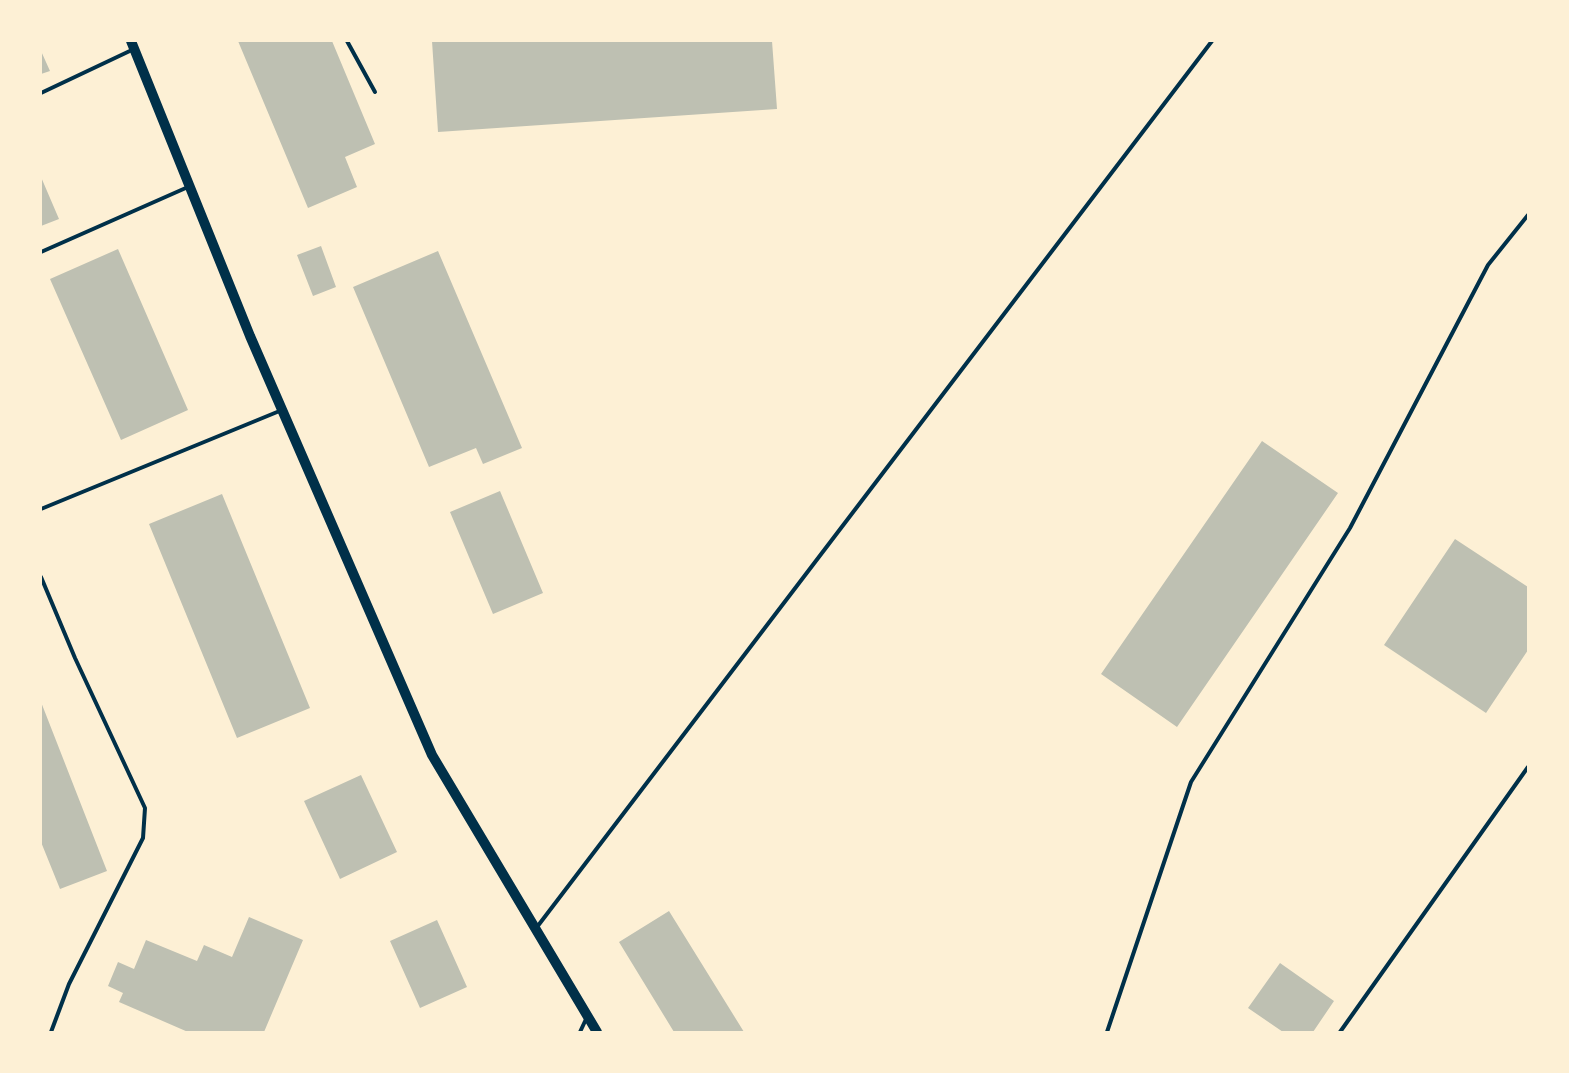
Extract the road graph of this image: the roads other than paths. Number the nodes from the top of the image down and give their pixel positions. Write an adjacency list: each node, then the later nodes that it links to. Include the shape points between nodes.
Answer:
1 (347, 41): 5 (lane)
2 (1212, 41): 13 (lane)
3 (133, 45): 4 (lane); 6 (main road)
4 (41, 92)
5 (375, 92)
6 (190, 186): 8 (lane); 9 (main road)
7 (1528, 215): 18 (lane, via 1488,265 1350,528 1191,782)
8 (41, 252)
9 (282, 410): 10 (lane); 13 (main road, via 432,755)
10 (41, 509)
11 (41, 577): 15 (lane, via 145,808 143,838 69,984)
12 (1528, 768): 19 (lane)
13 (535, 928): 14 (main road)
14 (588, 1015): 16 (lane); 17 (main road)
15 (51, 1032)
16 (580, 1032)
17 (597, 1032)
18 (1107, 1032)
19 (1340, 1032)

